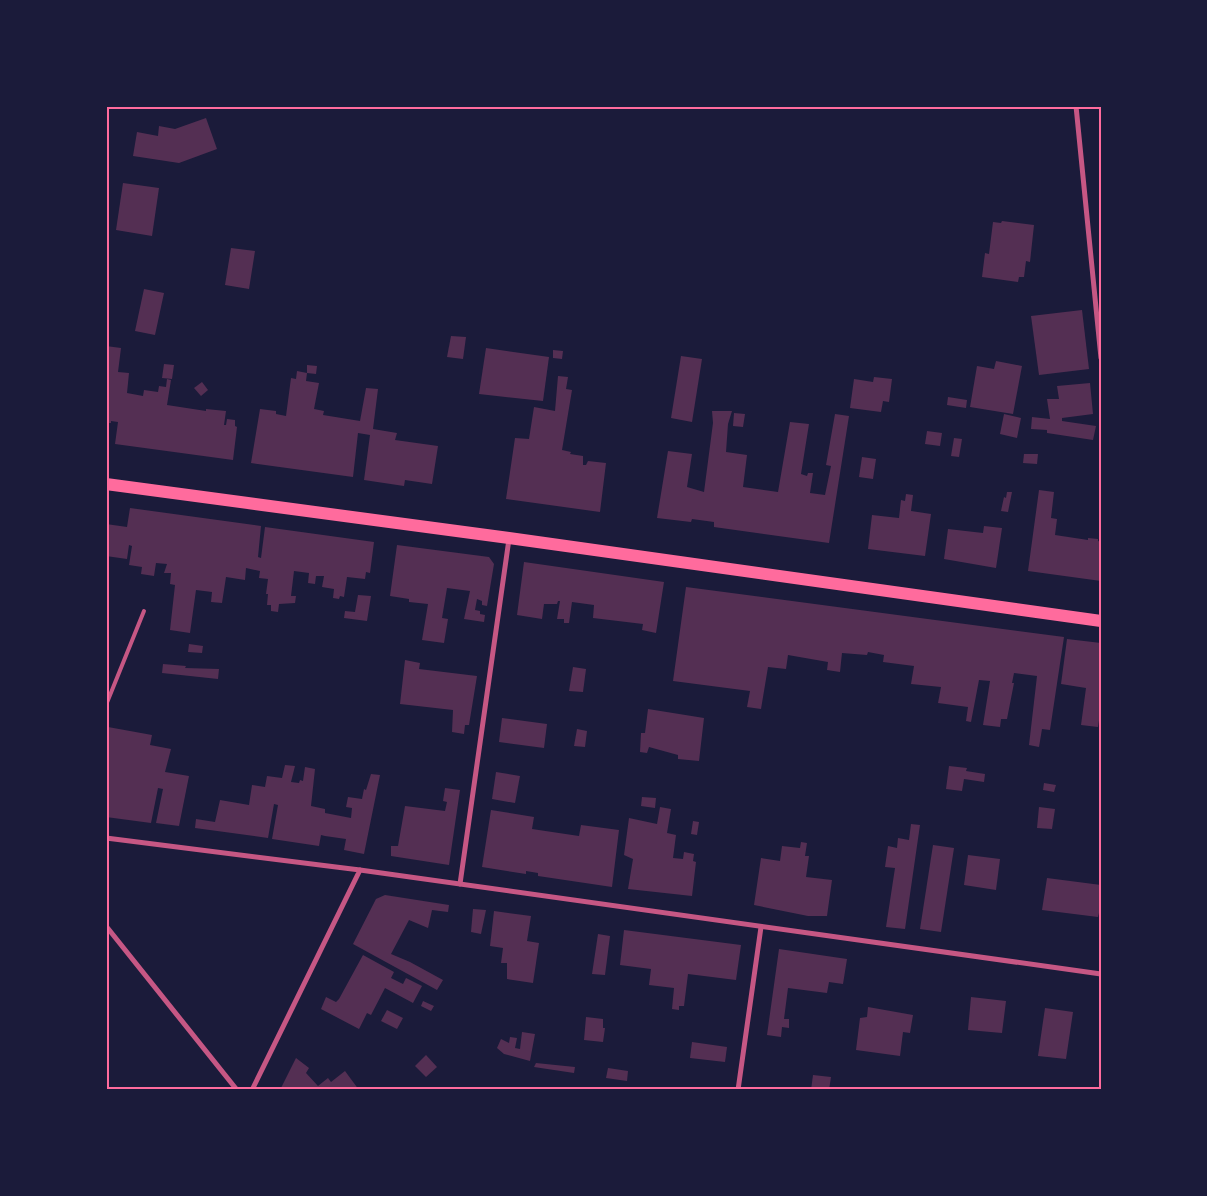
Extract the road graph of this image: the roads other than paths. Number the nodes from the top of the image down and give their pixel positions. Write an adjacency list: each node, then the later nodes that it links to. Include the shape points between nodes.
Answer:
1 (1076, 106): 2 (street)
2 (1101, 358)
3 (106, 484): 4 (main road)
4 (509, 538): 6 (main road); 10 (street)
5 (144, 611): 7 (lane)
6 (1101, 622)
7 (106, 705)
8 (106, 838): 9 (street)
9 (360, 870): 10 (street); 15 (street)
10 (460, 884): 12 (street)
11 (106, 926): 14 (street)
12 (761, 927): 13 (street); 16 (street)
13 (1101, 974)
14 (237, 1090)
15 (252, 1090)
16 (738, 1090)

